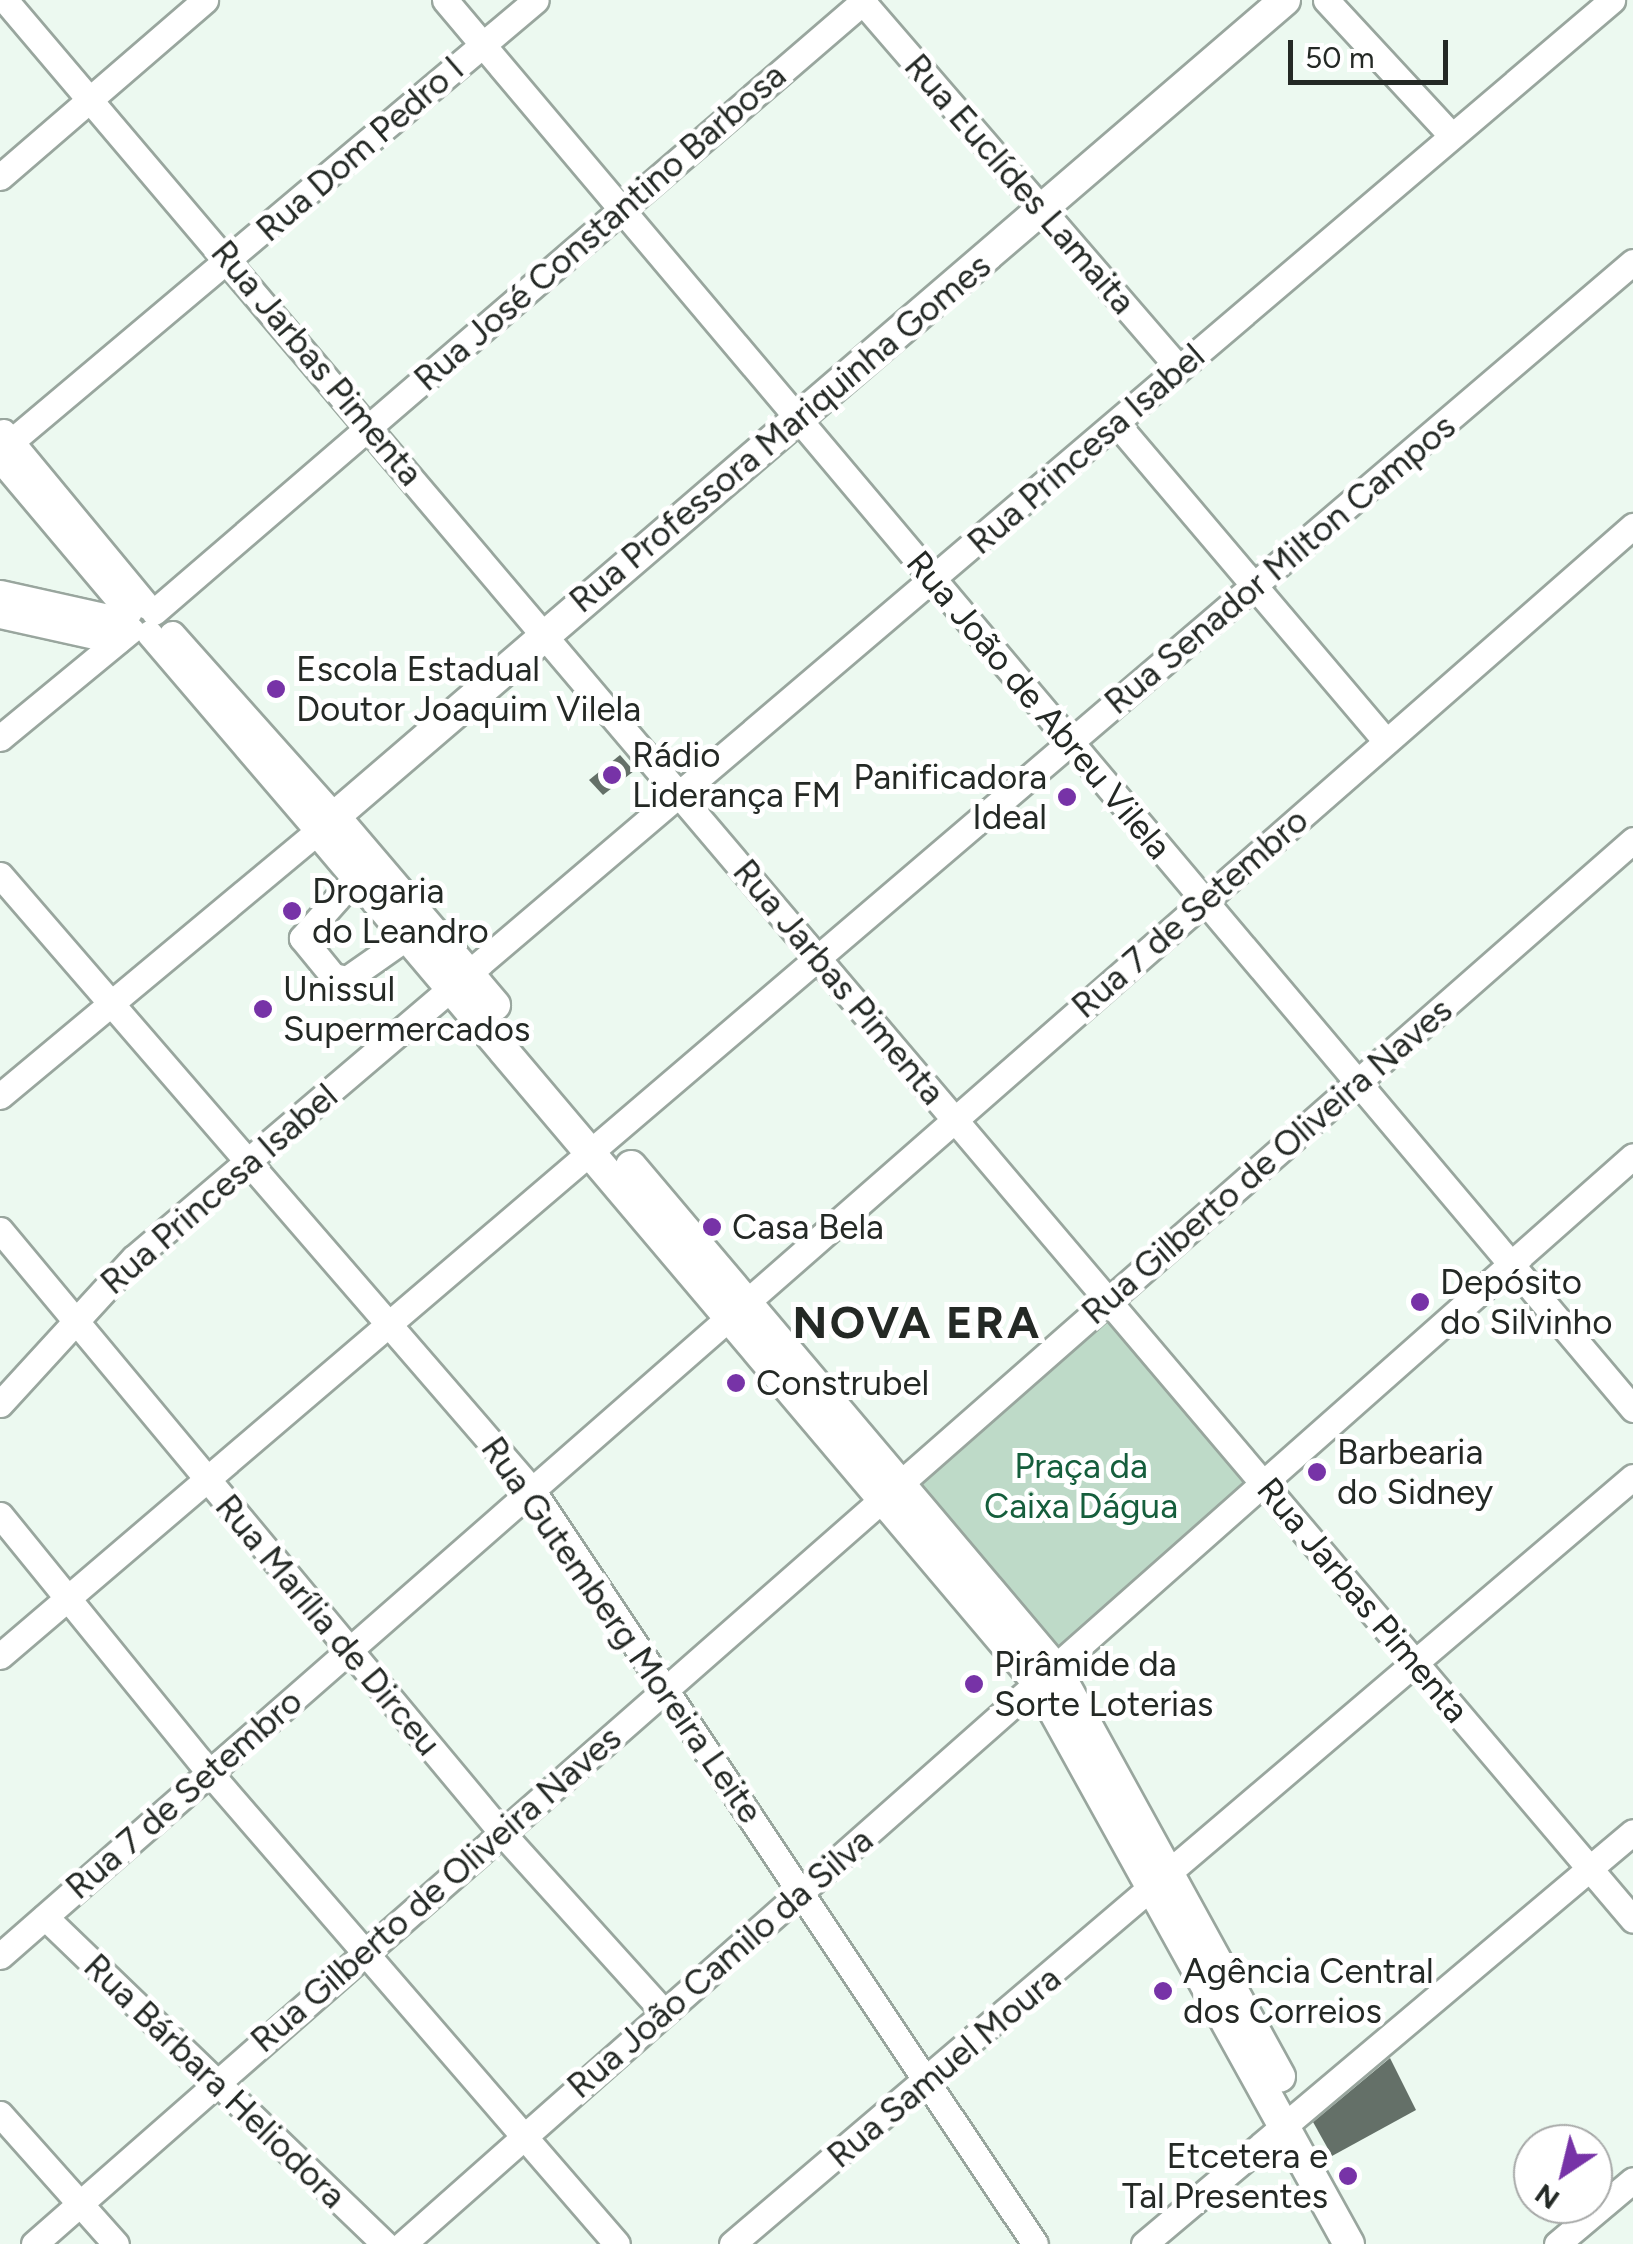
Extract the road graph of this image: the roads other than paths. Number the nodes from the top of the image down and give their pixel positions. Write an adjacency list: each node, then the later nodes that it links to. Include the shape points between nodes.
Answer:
1 (4, 0): 10 (street, Rua Jarbas Pimenta)
2 (205, 0): 10 (street)
3 (445, 0): 9 (street, Rua João de Abreu Vilela)
4 (536, 0): 9 (street, Rua Dom Pedro I)
5 (1285, 0): 14 (main road, Rua Professora Mariquinha Gomes)
6 (1326, 0): 11 (street)
7 (1612, 0): 11 (street, Rua Princesa Isabel)
8 (863, 1): 13 (street, Rua José Constantino Barbosa); 14 (street, Rua Euclídes Lamaita)
9 (483, 44): 13 (street, Rua João de Abreu Vilela); 15 (street, Rua Dom Pedro I)
10 (91, 99): 12 (street); 15 (street, Rua Jarbas Pimenta)
11 (1451, 136): 17 (street, Rua Princesa Isabel)
12 (0, 177)
13 (620, 208): 18 (street, Rua João de Abreu Vilela); 19 (street, Rua José Constantino Barbosa)
14 (1043, 210): 17 (street, Rua Euclídes Lamaita); 18 (main road, Rua Professora Mariquinha Gomes)
15 (230, 260): 19 (street, Rua Jarbas Pimenta); 21 (street, Rua Dom Pedro I)
16 (1633, 262): 24 (street, Rua Senador Milton Campos)
17 (1179, 368): 20 (street, Rua Princesa Isabel)
18 (798, 419): 23 (street, Rua João de Abreu Vilela); 27 (main road, Rua Professora Mariquinha Gomes)
19 (371, 424): 26 (street, Rua José Constantino Barbosa); 27 (street, Rua Jarbas Pimenta)
20 (1117, 424): 23 (street, Rua Princesa Isabel); 24 (street)
21 (3, 445): 26 (street)
22 (1633, 526): 29 (street, Rua 7 de Setembro)
23 (933, 582): 30 (street, Rua João de Abreu Vilela); 31 (street, Rua Princesa Isabel)
24 (1255, 586): 29 (street); 30 (street, Rua Senador Milton Campos)
25 (3, 604): 26 (street)
26 (139, 621): 28 (street, Rua José Constantino Barbosa); 32 (street)
27 (542, 634): 31 (street, Rua Jarbas Pimenta); 32 (main road, Rua Professora Mariquinha Gomes)
28 (0, 738)
29 (1385, 740): 36 (street, Rua 7 de Setembro)
30 (1071, 741): 36 (street, Rua João de Abreu Vilela); 38 (street, Rua Senador Milton Campos)
31 (684, 796): 38 (street, Rua Jarbas Pimenta); 39 (street, Rua Princesa Isabel)
32 (326, 824): 35 (main road); 39 (main road); 40 (street, Rua Professora Mariquinha Gomes)
33 (1633, 840): 41 (street, Rua Gilberto de Oliveira Naves)
34 (0, 875): 40 (street, Rua Gutemberg Moreira Leite)
35 (357, 876): 37 (main road); 37 (street, via 306,925 302,938 333,976 347,979)
36 (1205, 901): 41 (street, Rua João de Abreu Vilela); 43 (street, Rua 7 de Setembro)
37 (407, 937): 39 (main road)
38 (818, 953): 43 (street, Rua Jarbas Pimenta); 44 (street, Rua Senador Milton Campos)
39 (464, 985): 44 (main road); 46 (street, Rua Princesa Isabel)
40 (110, 1005): 42 (street, Rua Professora Mariquinha Gomes); 46 (street, Rua Gutemberg Moreira Leite)
41 (1360, 1083): 48 (street, Rua João de Abreu Vilela); 49 (street, Rua Gilberto de Oliveira Naves)
42 (0, 1096)
43 (953, 1119): 49 (street, Rua Jarbas Pimenta); 50 (street, Rua 7 de Setembro)
44 (600, 1146): 50 (main road); 52 (street, Rua Senador Milton Campos)
45 (1633, 1156): 48 (street, Rua João Camilo da Silva)
46 (247, 1161): 51 (street, Rua Princesa Isabel); 52 (street, Rua Gutemberg Moreira Leite)
47 (0, 1230): 51 (street, Rua Marília de Dirceu)
48 (1511, 1266): 54 (street, Rua João de Abreu Vilela); 57 (street, Rua João Camilo da Silva)
49 (1109, 1299): 57 (street, Rua Jarbas Pimenta); 58 (street, Rua Gilberto de Oliveira Naves)
50 (740, 1310): 58 (main road); 59 (street, Rua 7 de Setembro)
51 (76, 1315): 53 (street, Rua Princesa Isabel); 56 (street, Rua Marília de Dirceu)
52 (390, 1324): 56 (street, Rua Senador Milton Campos); 59 (street, Rua Gutemberg Moreira Leite)
53 (0, 1404)
54 (1633, 1409)
55 (1633, 1477): 64 (street, Rua Samuel Moura)
56 (206, 1478): 61 (street, Rua Senador Milton Campos); 62 (street, Rua Marília de Dirceu)
57 (1267, 1488): 64 (street, Rua Jarbas Pimenta); 65 (street, Rua João Camilo da Silva)
58 (893, 1489): 65 (main road); 66 (street, Rua Gilberto de Oliveira Naves)
59 (532, 1490): 62 (street, Rua 7 de Setembro); 66 (street, Rua Gutemberg Moreira Leite)
60 (0, 1515): 61 (street)
61 (67, 1597): 63 (street, Rua Senador Milton Campos); 67 (street)
62 (348, 1650): 67 (street, Rua 7 de Setembro); 69 (street, Rua Marília de Dirceu)
63 (0, 1656)
64 (1414, 1662): 70 (street, Rua Jarbas Pimenta); 71 (street, Rua Samuel Moura)
65 (1048, 1676): 71 (main road); 72 (street, Rua João Camilo da Silva)
66 (668, 1685): 69 (street, Rua Gilberto de Oliveira Naves); 72 (street, Rua Gutemberg Moreira Leite)
67 (208, 1771): 73 (street, Rua 7 de Setembro); 75 (street)
68 (1633, 1832): 70 (street)
69 (502, 1833): 75 (street, Rua Gilberto de Oliveira Naves); 77 (street, Rua Marília de Dirceu)
70 (1590, 1870): 74 (street, Rua Jarbas Pimenta); 81 (street)
71 (1163, 1880): 78 (street, Rua Samuel Moura); 81 (main road)
72 (803, 1890): 77 (street, Rua João Camilo da Silva); 78 (street, Rua Gutemberg Moreira Leite)
73 (45, 1917): 76 (street, Rua 7 de Setembro); 79 (street, Rua Bárbara Heliodora)
74 (1633, 1920)
75 (365, 1952): 79 (street, Rua Gilberto de Oliveira Naves); 82 (street)
76 (0, 1956)
77 (664, 2012): 82 (street, Rua João Camilo da Silva)
78 (928, 2082): 90 (street, Rua Samuel Moura); 91 (street, Rua Gutemberg Moreira Leite)
79 (215, 2084): 84 (street, Rua Gilberto de Oliveira Naves); 87 (street, Rua Bárbara Heliodora)
80 (0, 2114): 84 (street)
81 (1292, 2120): 92 (street); 93 (main road); 94 (main road)
82 (524, 2136): 88 (street, Rua João Camilo da Silva); 89 (street)
83 (1633, 2180): 95 (street)
84 (80, 2204): 85 (street, Rua Gilberto de Oliveira Naves); 86 (street)
85 (34, 2244)
86 (116, 2244)
87 (385, 2244)
88 (403, 2244)
89 (617, 2244)
90 (732, 2244)
91 (1035, 2244)
92 (1144, 2244)
93 (1348, 2244)
94 (1372, 2244)
95 (1556, 2244)

